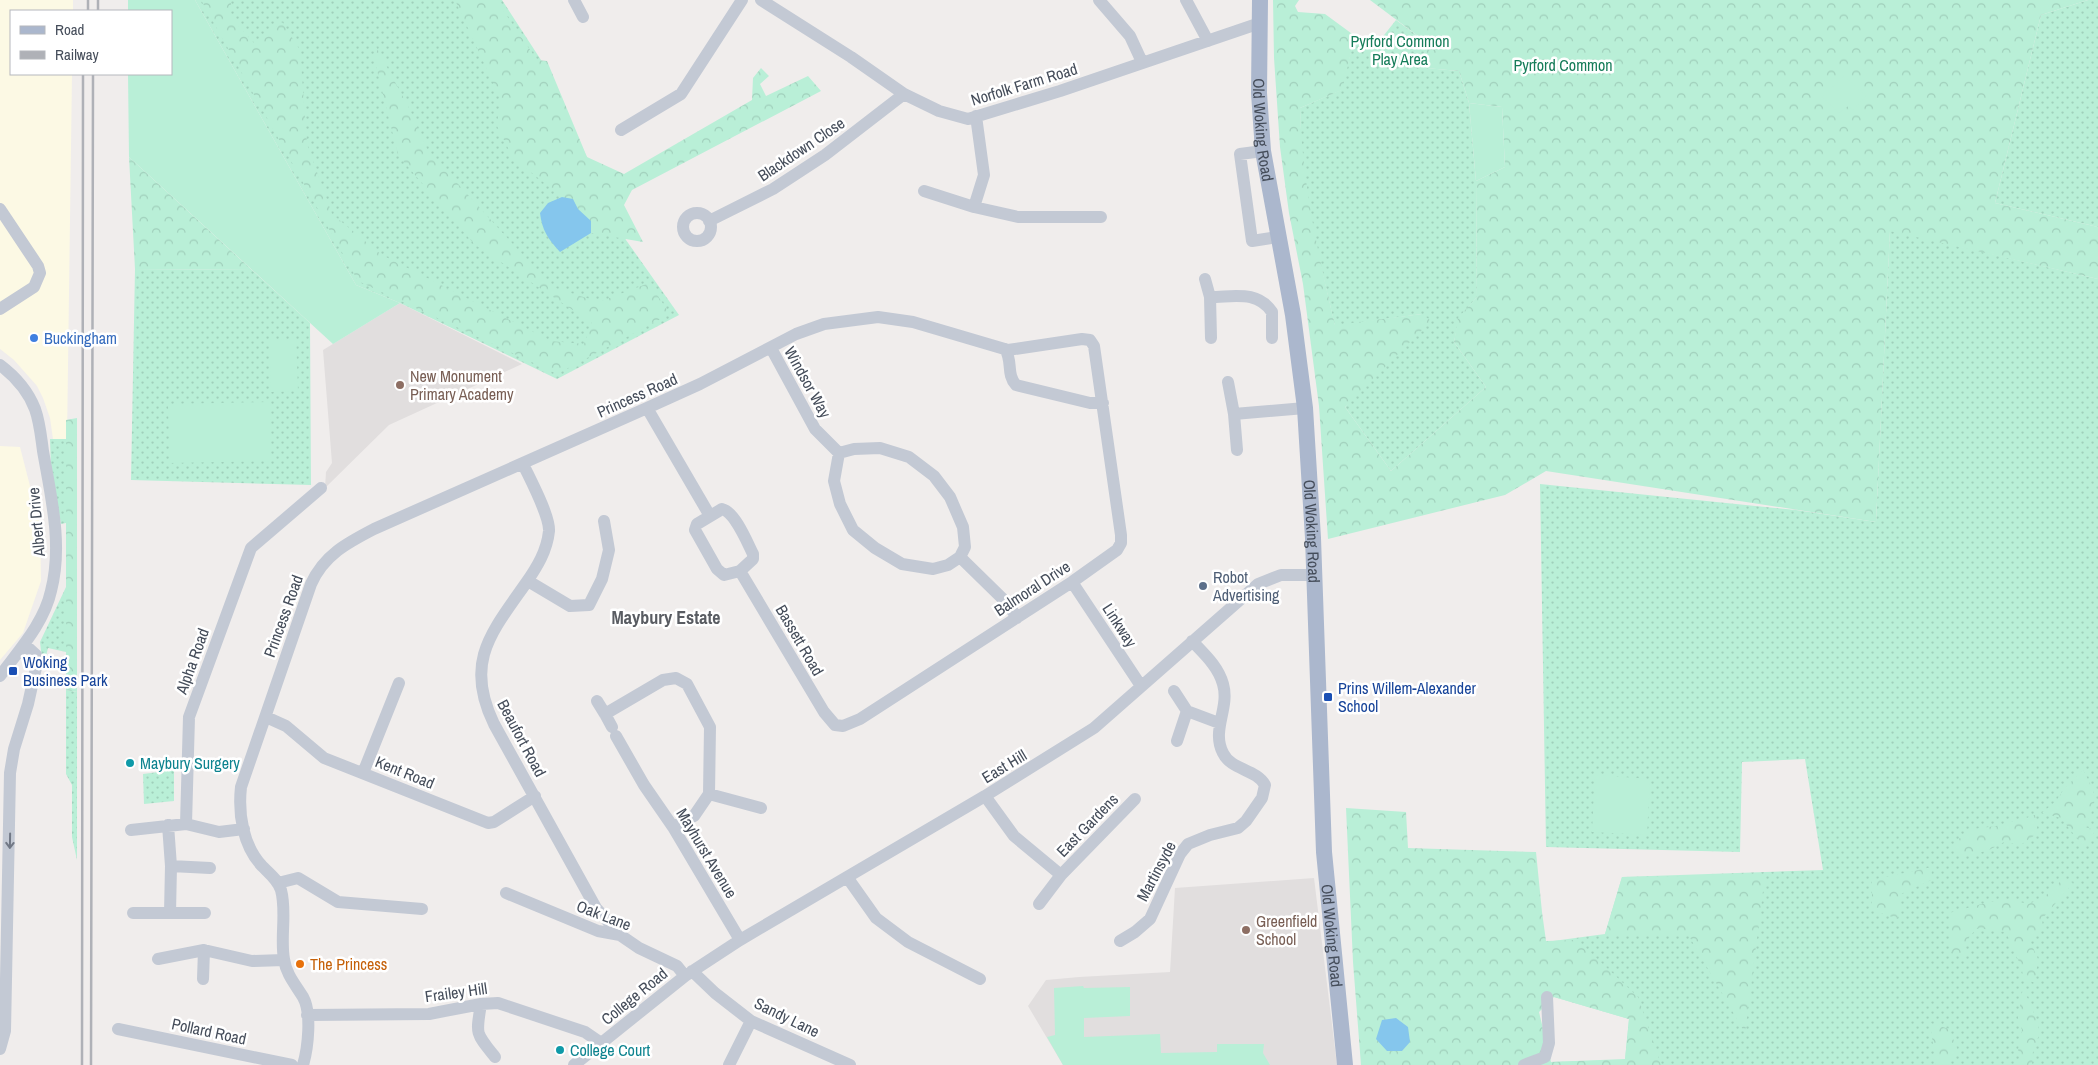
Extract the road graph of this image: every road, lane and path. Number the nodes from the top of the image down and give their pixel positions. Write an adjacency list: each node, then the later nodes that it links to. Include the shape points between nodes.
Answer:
1 (574, 0): 7 (street)
2 (742, 0): 13 (street, via 681,94)
3 (761, 0): 11 (street, Norfolk Farm Road)
4 (1099, 0): 10 (street, via 1130,36)
5 (1186, 0): 9 (street)
6 (1260, 0): 8 (main road, Old Woking Road)
7 (583, 17)
8 (1260, 23): 9 (street, Norfolk Farm Road); 14 (main road, Old Woking Road, via 1259,94)
9 (1208, 41): 10 (street, Norfolk Farm Road)
10 (1142, 62): 12 (street, Norfolk Farm Road)
11 (904, 94): 12 (street, Norfolk Farm Road, via 940,111 968,119); 19 (street, Blackdown Close, via 825,155 773,189)
12 (976, 116): 16 (street, via 984,175)
13 (621, 130)
14 (1263, 151): 20 (main road, Old Woking Road); 20 (street, via 1240,154 1252,241)
15 (924, 191): 16 (street)
16 (974, 206): 18 (street, via 1018,217)
17 (0, 209): 23 (street, via 40,273 34,287)
18 (1101, 217)
19 (709, 221)
20 (1278, 238): 25 (main road, Old Woking Road)
21 (1205, 280): 22 (street)
22 (1210, 297): 24 (street, via 1255,297 1265,302); 26 (street)
23 (0, 309)
24 (1272, 312): 25 (street, via 1285,317); 27 (street)
25 (1293, 315): 34 (main road, Old Woking Road)
26 (1211, 338)
27 (1272, 338)
28 (770, 348): 29 (street, Balmoral Drive, via 824,324 878,317 913,322); 33 (street, Princess Road); 37 (street, Windsor Way, via 815,430)
29 (1005, 349): 32 (street, via 1010,360 1011,380 1016,385 1090,403); 32 (street, Balmoral Drive, via 1090,340 1094,346)
30 (0, 365): 49 (street, Albert Drive, via 20,383 36,410 54,508 55,569 51,591 40,619)
31 (1228, 382): 35 (street)
32 (1103, 403): 46 (street, Balmoral Drive, via 1121,543 1117,550)
33 (647, 408): 38 (street, Princess Road); 40 (street)
34 (1305, 408): 35 (street); 44 (main road, Old Woking Road)
35 (1234, 414): 36 (street)
36 (1237, 450)
37 (839, 453): 42 (street, via 880,448 909,457 934,476 950,496 963,527 965,547); 42 (street, via 834,480 840,504 853,530 902,564 933,569)
38 (523, 464): 45 (street, Beaufort Road, via 547,518 549,530 546,548); 57 (street, Princess Road, via 374,529 351,541 328,559 318,569 311,584)
39 (321, 488): 68 (street, Alpha Road, via 251,548 189,717)
40 (710, 516): 43 (street, via 697,524 695,530 717,569 724,575); 43 (street, via 722,509 734,518 753,554 753,559)
41 (604, 521): 45 (street, via 609,550 602,579 589,605 570,606)
42 (960, 557): 47 (street, via 1008,604)
43 (740, 571): 59 (street, Bassett Road)
44 (1314, 575): 48 (street, East Hill, via 1281,575 1258,584); 106 (main road, Old Woking Road, via 1324,852)
45 (528, 581): 64 (street, Beaufort Road, via 494,628 484,650 480,688 494,724)
46 (1072, 582): 47 (street, Balmoral Drive); 52 (street, Linkway)
47 (1017, 618): 59 (street, Balmoral Drive, via 860,719)
48 (1192, 641): 52 (street, East Hill); 58 (street, Martinsyde, via 1214,665 1224,686 1224,705)
49 (24, 644): 50 (street, Albert Drive); 62 (street, via 36,655 37,663)
50 (0, 676)
51 (399, 683): 61 (street)
52 (1141, 686): 65 (street, East Hill, via 1094,728)
53 (1174, 691): 55 (street)
54 (597, 701): 56 (street, Mayhurst Avenue)
55 (1188, 711): 58 (street); 60 (street)
56 (605, 714): 63 (street, via 663,680 676,678 687,684 710,727); 70 (street, Mayhurst Avenue, via 644,785)
57 (266, 717): 61 (street, Kent Road, via 286,726 324,758); 71 (street, Princess Road, via 241,787 240,815)
58 (1219, 723): 86 (street, Martinsyde, via 1222,752 1233,764 1262,780 1266,785 1262,798 1238,828 1188,844 1180,854 1150,918)
59 (835, 726)
60 (1177, 741)
61 (362, 773): 64 (street, Kent Road, via 488,824)
62 (5, 794): 99 (street, one-way to 99, via 6,1031)
63 (709, 794): 67 (street); 70 (street, via 694,816)
64 (535, 796): 84 (street, Beaufort Road, via 596,908)
65 (985, 796): 75 (street, East Gardens, via 1014,836); 76 (street, East Hill)
66 (1135, 799): 75 (street, East Gardens)
67 (761, 808)
68 (186, 824): 69 (street); 71 (street, via 219,832)
69 (168, 825): 72 (street); 73 (street)
70 (673, 827): 85 (street, Mayhurst Avenue)
71 (244, 829): 77 (street, Princess Road, via 255,856)
72 (131, 830)
73 (171, 866): 74 (street); 82 (street)
74 (210, 868)
75 (1061, 875): 79 (street, East Gardens)
76 (847, 877): 85 (street, East Hill); 92 (street, via 876,918 908,942)
77 (278, 883): 80 (street, via 298,878 338,902); 89 (street, Princess Road, via 283,900)
78 (506, 893): 84 (street, Oak Lane, via 598,931)
79 (1039, 904)
80 (422, 909)
81 (133, 913): 82 (street)
82 (170, 913): 83 (street)
83 (205, 913)
84 (620, 935): 90 (street, Oak Lane)
85 (740, 940): 90 (street, East Hill)
86 (1120, 941)
87 (204, 950): 88 (street); 89 (street, via 252,960); 91 (street)
88 (158, 959)
89 (284, 960): 95 (street, Princess Road, via 288,975 304,999)
90 (688, 974): 96 (street, Sandy Lane); 98 (street, College Road)
91 (203, 979)
92 (980, 979)
93 (1547, 997): 107 (street, via 1549,1043 1545,1057)
94 (481, 1004): 95 (street, Frailey Hill, via 429,1014); 98 (street, Frailey Hill, via 498,1003 519,1009 585,1032); 100 (street, via 479,1037)
95 (307, 1015): 102 (street, Princess Road, via 307,1049)
96 (751, 1021): 104 (street); 105 (street, Sandy Lane)
97 (118, 1029): 101 (street, Pollard Road)
98 (601, 1043): 103 (street, College Road)
99 (0, 1049)
100 (496, 1057)
101 (292, 1065)
102 (303, 1065)
103 (574, 1065)
104 (729, 1065)
105 (850, 1065)
106 (1344, 1065)
107 (1524, 1065)

